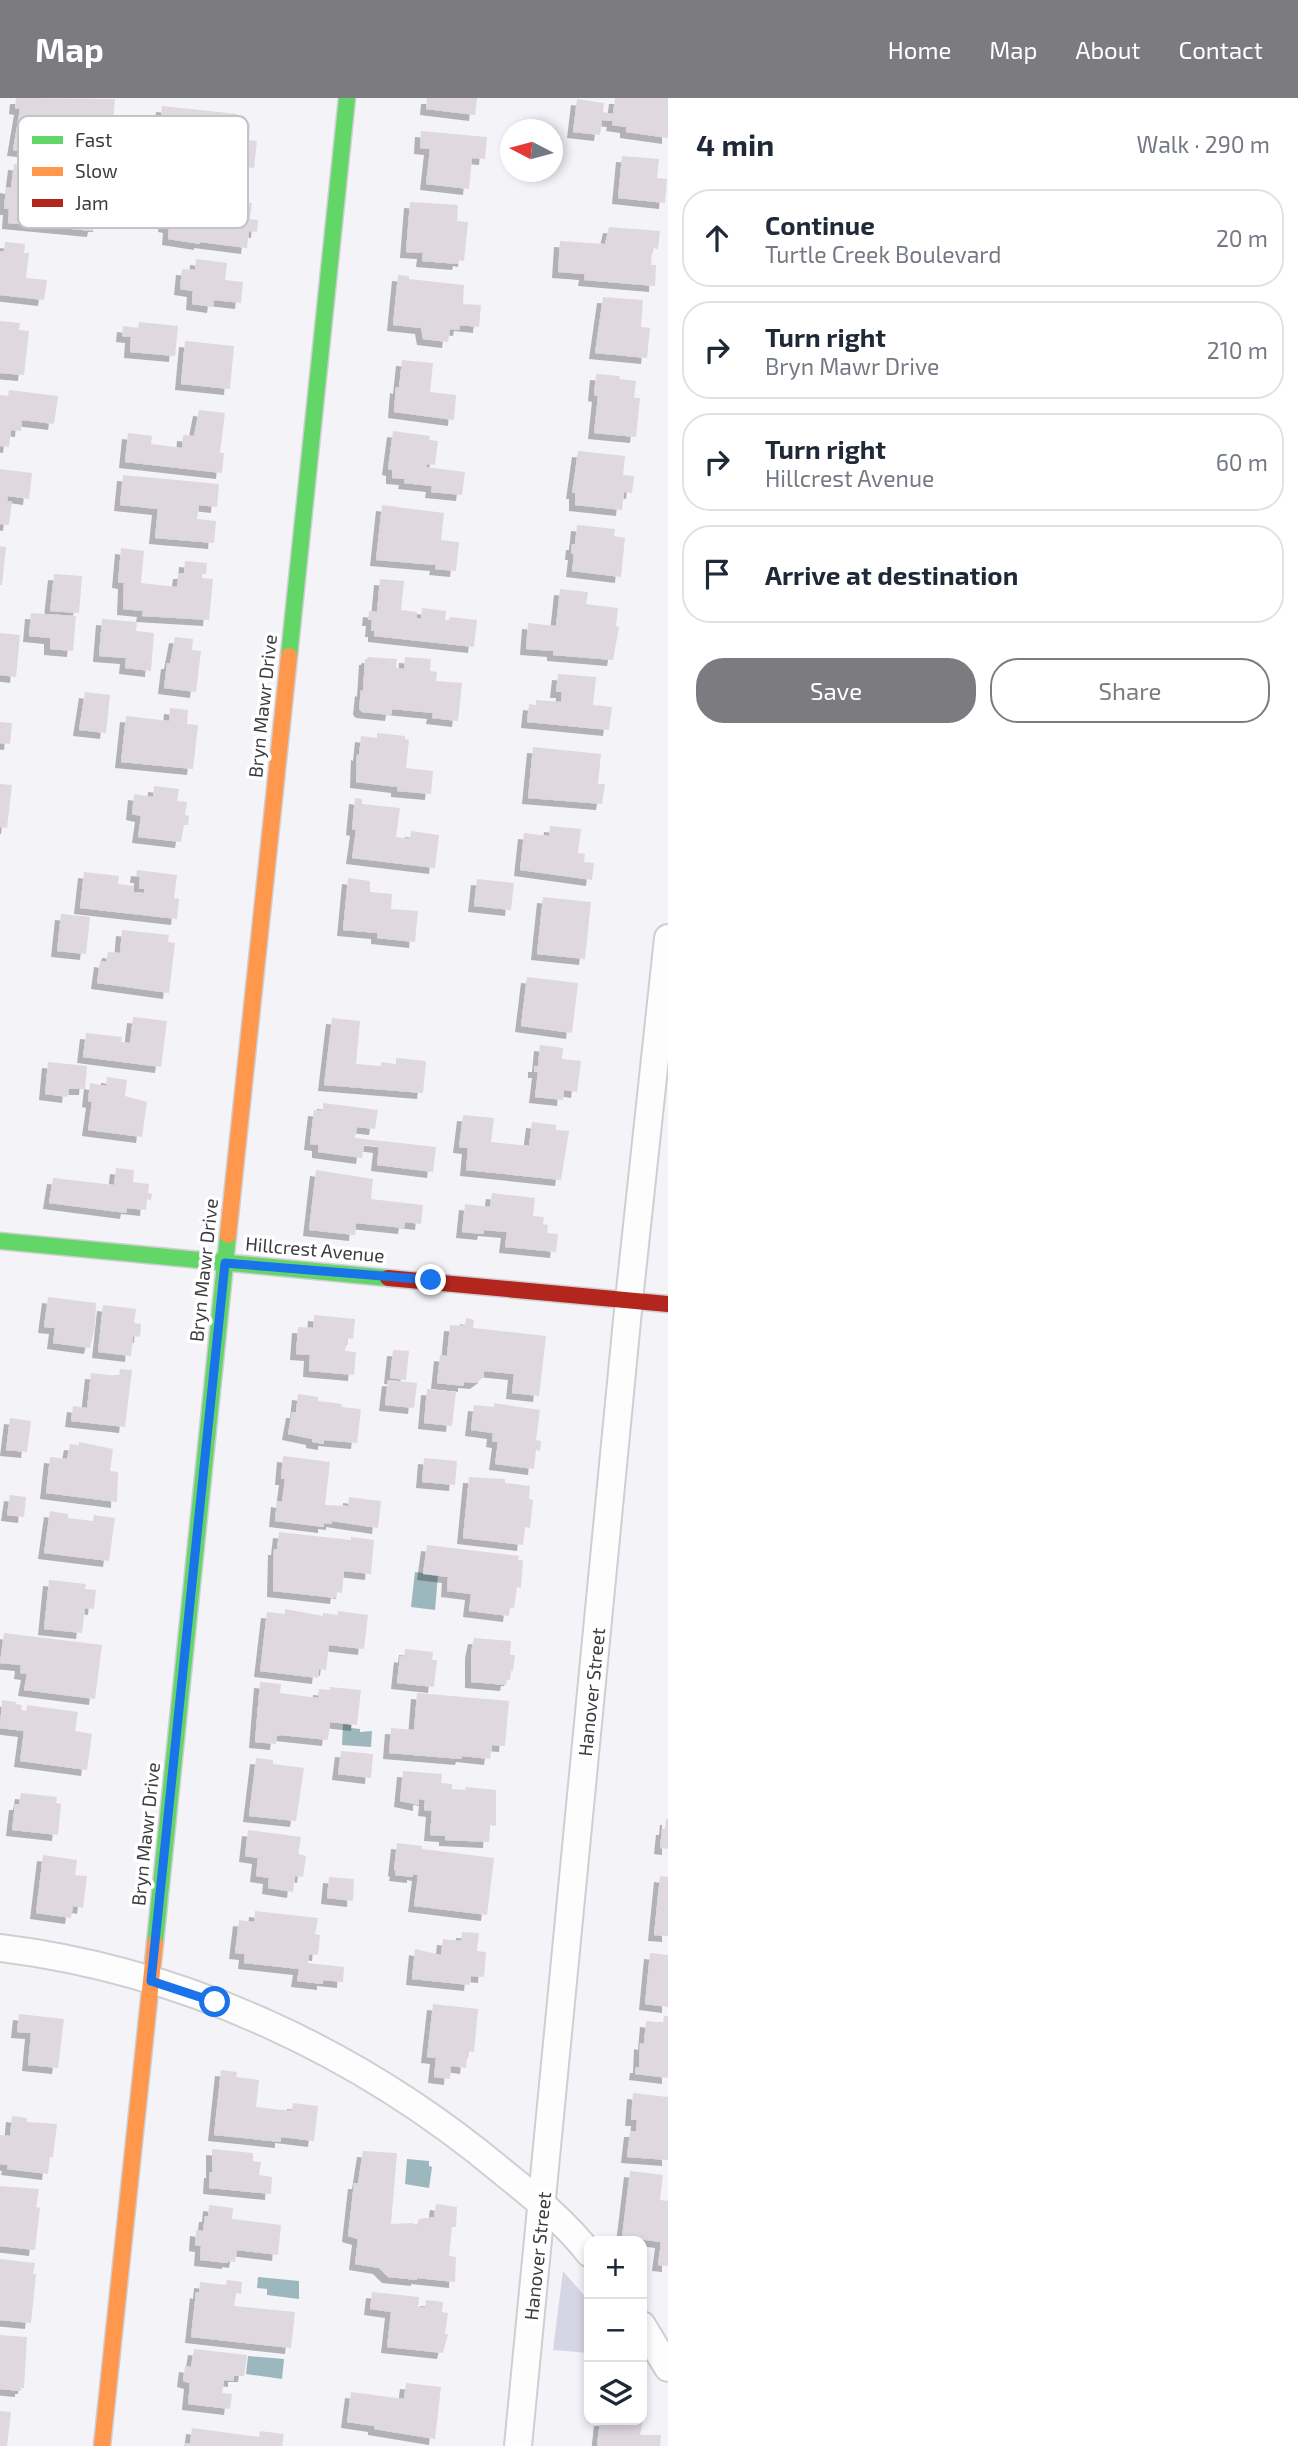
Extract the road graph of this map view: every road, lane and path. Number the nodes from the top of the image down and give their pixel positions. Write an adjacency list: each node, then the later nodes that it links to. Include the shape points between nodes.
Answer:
1 (347, 98): 4 (street, Bryn Mawr Drive)
2 (668, 938): 5 (street, Hanover Street)
3 (0, 1241): 4 (street, Hillcrest Avenue)
4 (225, 1263): 5 (street, Hillcrest Avenue); 8 (street, Bryn Mawr Drive)
5 (629, 1300): 6 (street, Hillcrest Avenue); 9 (street, Hanover Street)
6 (668, 1304)
7 (0, 1948): 8 (street)
8 (151, 1981): 9 (street, via 288,2031 350,2064 412,2103); 13 (street, Bryn Mawr Drive)
9 (542, 2204): 10 (street); 14 (street, Hanover Street)
10 (584, 2248)
11 (652, 2330): 12 (street)
12 (668, 2368)
13 (102, 2446)
14 (518, 2446)

